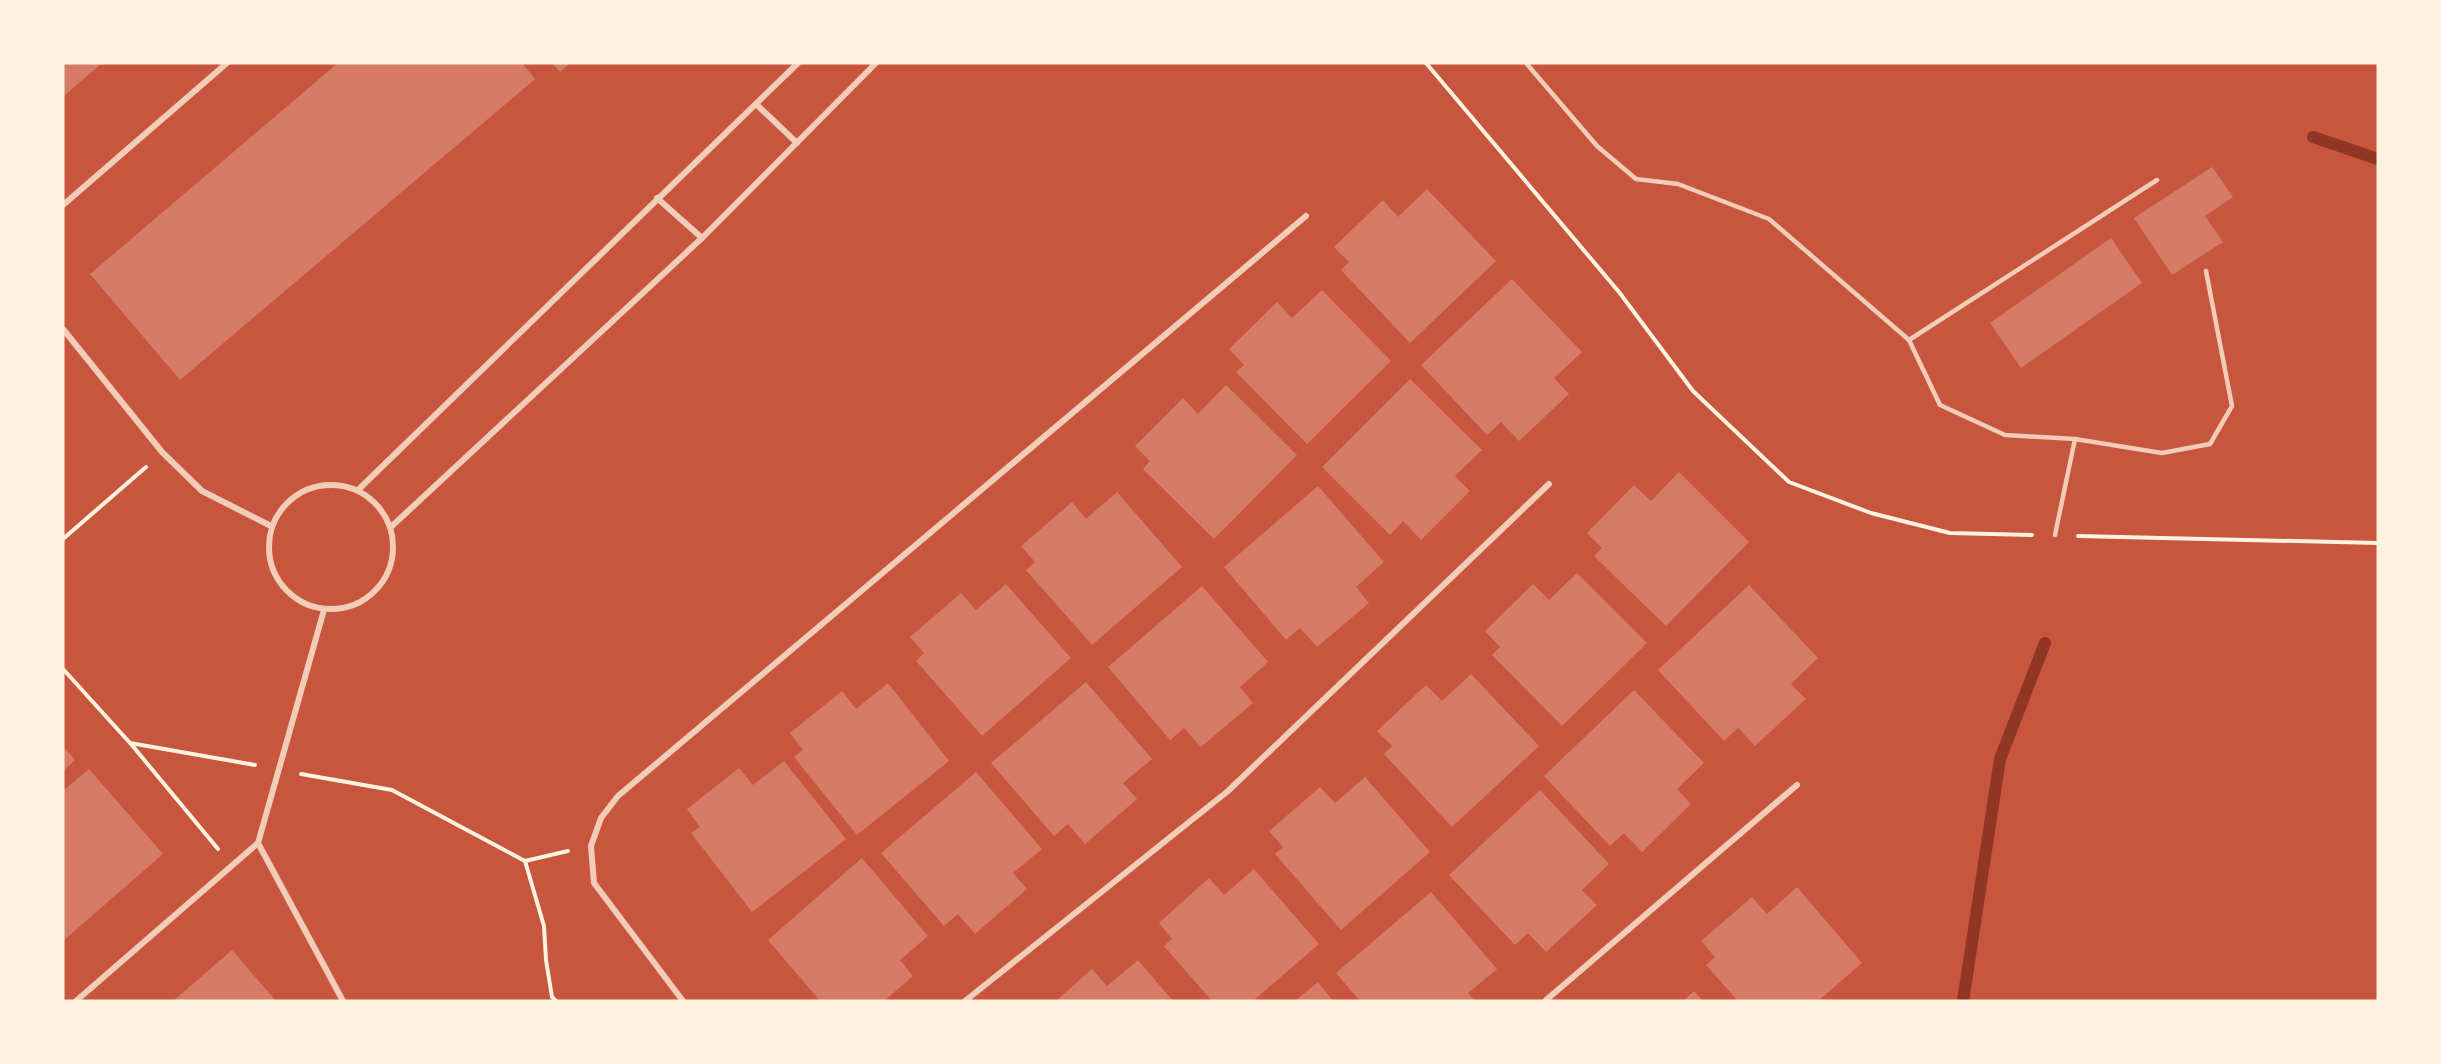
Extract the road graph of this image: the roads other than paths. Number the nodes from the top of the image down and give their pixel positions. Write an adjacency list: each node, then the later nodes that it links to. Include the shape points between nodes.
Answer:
1 (227, 63): 9 (street)
2 (798, 63): 5 (street)
3 (876, 63): 6 (street)
4 (1526, 63): 14 (lane, via 1597,146 1636,179 1678,184 1769,219)
5 (756, 104): 6 (street); 8 (street)
6 (797, 143): 11 (street)
7 (2157, 180): 14 (lane)
8 (657, 198): 11 (street); 17 (street)
9 (63, 205)
10 (1306, 216): 26 (street, via 618,796 601,818 591,846 594,883)
11 (702, 238): 19 (street)
12 (2206, 271): 15 (lane, via 2232,406 2210,444 2162,453)
13 (63, 329): 18 (street, via 162,452 202,491)
14 (1909, 340): 15 (lane, via 1940,405 2005,435)
15 (2074, 439): 20 (lane)
16 (1549, 484): 27 (street, via 1228,791)
17 (359, 489): 18 (street, via 333,483 306,488 284,503); 19 (street)
18 (271, 526): 21 (street, via 267,555 277,581 298,600)
19 (392, 526): 21 (street, via 394,557 381,586 355,605)
20 (2055, 535)
21 (324, 610): 23 (street)
22 (1797, 785): 28 (street)
23 (258, 843): 24 (street); 25 (street)
24 (76, 1001)
25 (343, 1001)
26 (683, 1001)
27 (965, 1001)
28 (1545, 1001)

